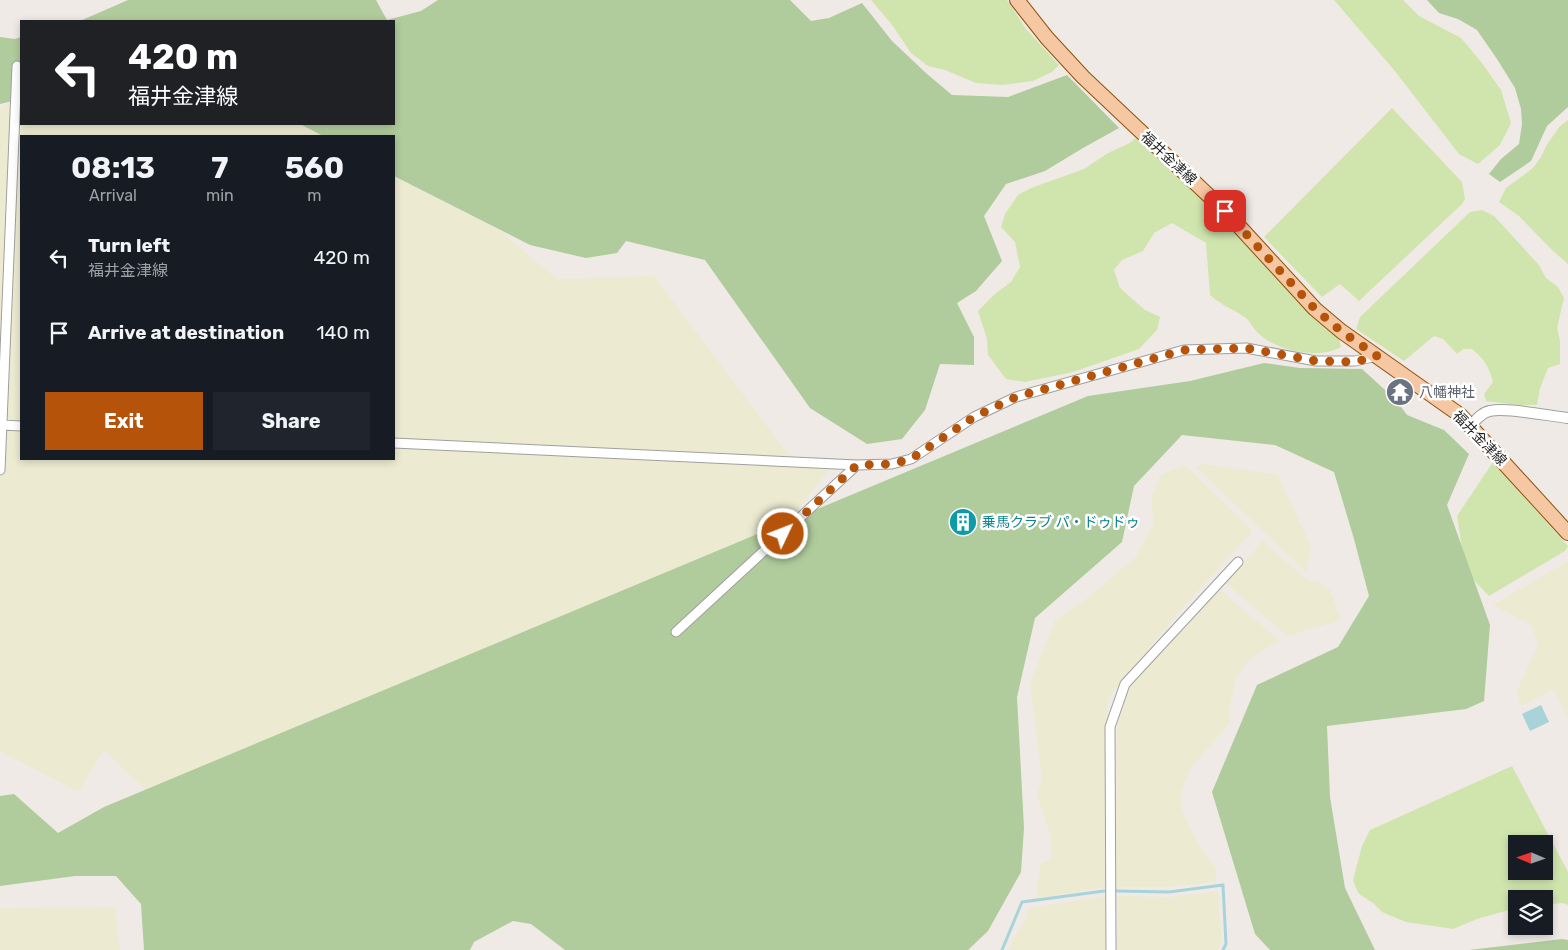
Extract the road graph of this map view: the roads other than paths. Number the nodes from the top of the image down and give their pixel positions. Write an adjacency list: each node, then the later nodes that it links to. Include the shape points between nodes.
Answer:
1 (1017, 0): 3 (main road, 福井金津線, via 1083,77 1225,211 1315,309)
2 (18, 66): 5 (street)
3 (1377, 356): 6 (main road, 福井金津線, via 1458,412); 9 (street, via 1355,362 1316,361 1246,348 1184,350 1016,397 974,417 911,459 892,464)
4 (1568, 418): 6 (street, via 1492,410)
5 (2, 425): 7 (street); 10 (street)
6 (1470, 425): 11 (main road, 福井金津線)
7 (20, 426)
8 (395, 443): 9 (street)
9 (857, 465): 13 (street)
10 (0, 470)
11 (1568, 533)
12 (1238, 562): 14 (street, via 1125,684 1110,727)
13 (676, 632)
14 (1111, 950)

